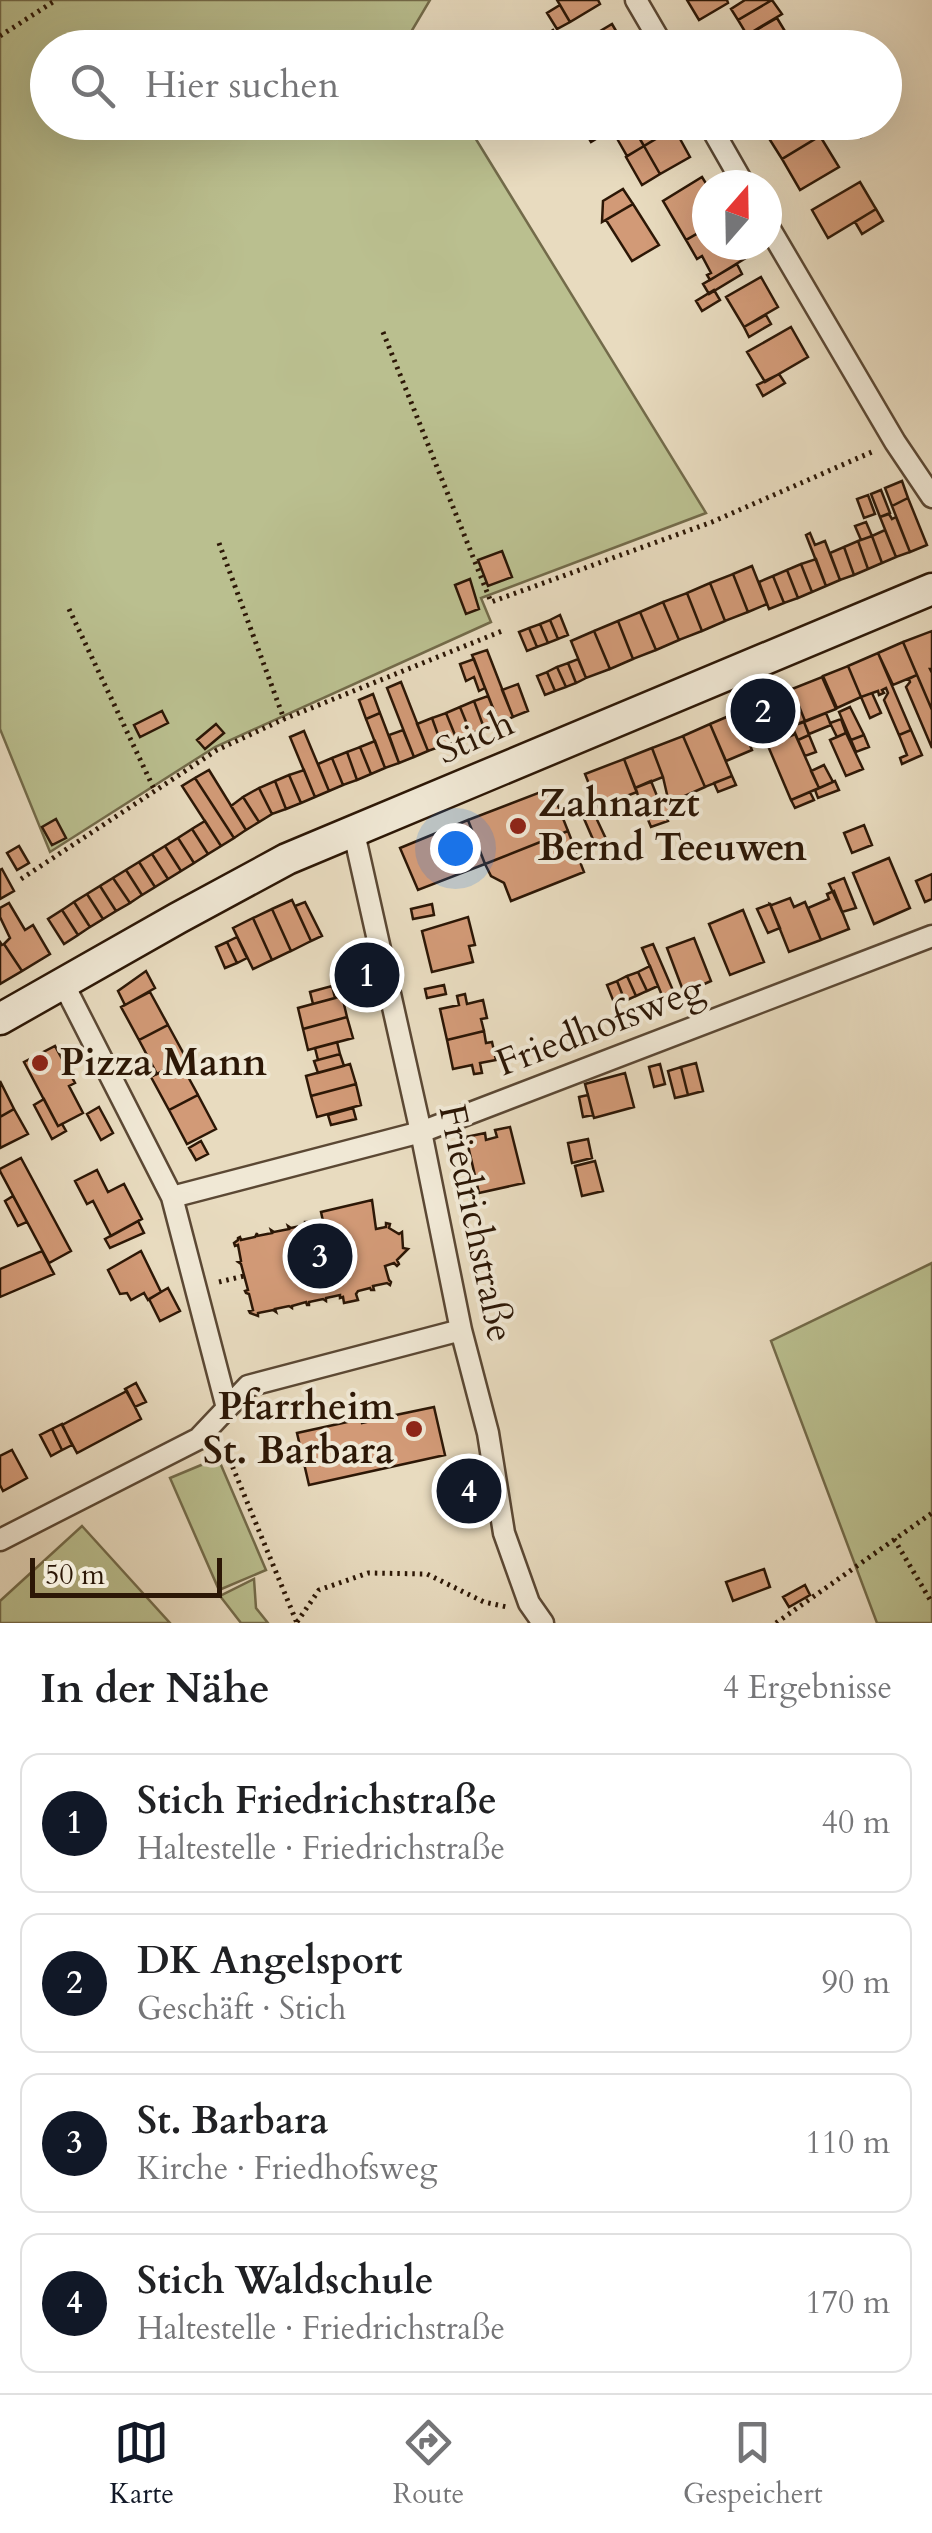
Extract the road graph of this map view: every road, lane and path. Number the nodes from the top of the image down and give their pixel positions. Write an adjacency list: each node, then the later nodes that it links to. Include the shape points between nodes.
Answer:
1 (56, 0): 4 (path)
2 (636, 0): 3 (street)
3 (654, 30)
4 (0, 36)
5 (718, 140): 6 (street)
6 (735, 170)
7 (782, 250): 9 (street)
8 (383, 332): 9 (path, via 491,602 712,522)
9 (895, 442): 10 (street)
10 (932, 497)
11 (218, 543): 15 (path)
12 (932, 590): 17 (main road, Stich)
13 (69, 609): 16 (path)
14 (502, 631): 15 (path)
15 (284, 720): 16 (path, via 217,750)
16 (155, 791): 18 (path)
17 (354, 833): 20 (main road, Stich, via 287,859); 22 (street, Friedrichstraße)
18 (21, 879)
19 (932, 936): 22 (street, Friedhofsweg)
20 (63, 984): 21 (main road, Stich); 23 (street)
21 (0, 1019)
22 (420, 1132): 23 (street, Friedhofsweg); 26 (street, Friedrichstraße)
23 (172, 1196): 27 (street)
24 (244, 1276): 25 (path)
25 (219, 1282)
26 (461, 1330): 27 (street, via 248,1386); 31 (street, Friedrichstraße, via 488,1433 504,1534)
27 (227, 1408): 30 (street, via 198,1439); 33 (path, via 222,1441)
28 (932, 1513): 29 (path)
29 (894, 1538): 32 (path); 35 (path)
30 (0, 1540)
31 (529, 1603): 33 (path, via 484,1602 427,1574 368,1573 319,1590); 34 (street, Friedrichstraße)
32 (932, 1603)
33 (297, 1623)
34 (542, 1623)
35 (776, 1623)

